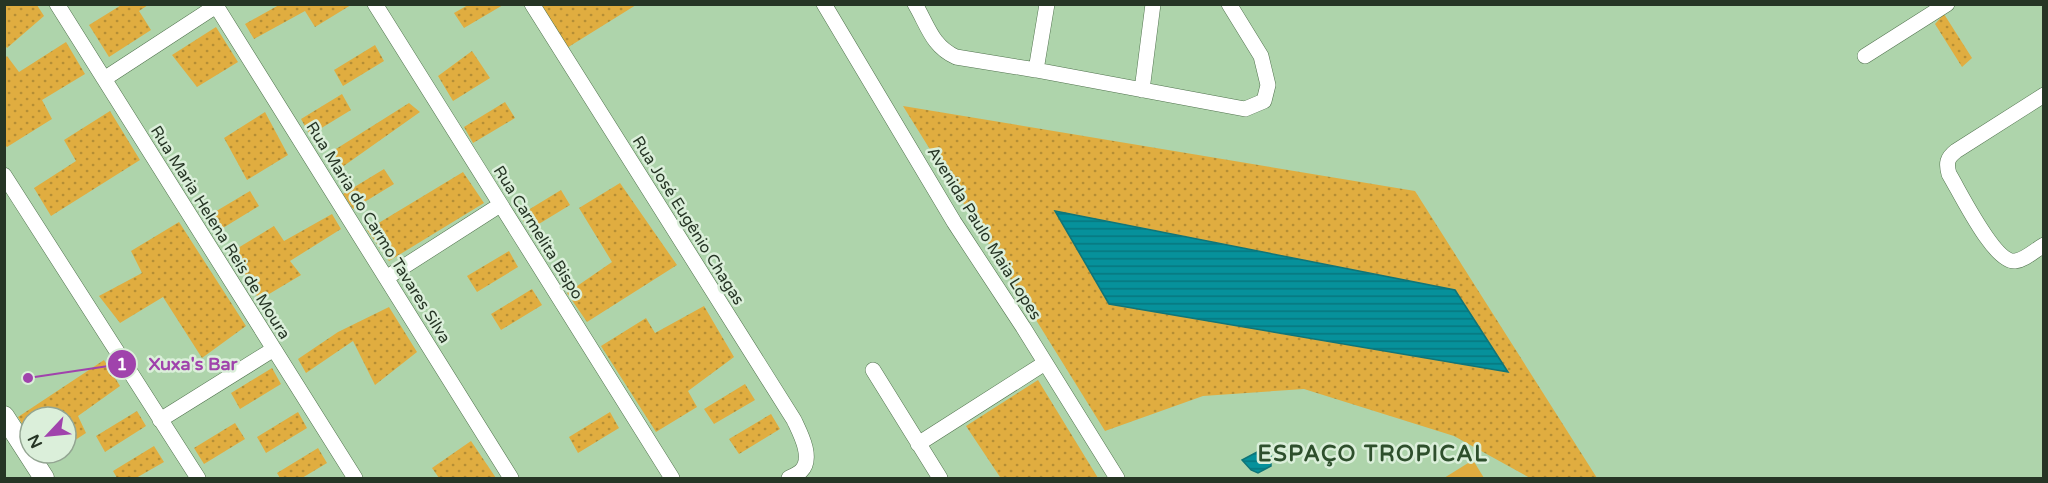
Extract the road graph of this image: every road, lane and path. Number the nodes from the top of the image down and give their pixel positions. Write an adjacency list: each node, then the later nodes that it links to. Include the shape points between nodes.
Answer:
1 (57, 4): 13 (street, Rua Maria Helena Reis de Moura)
2 (532, 4): 31 (street, Rua José Eugênio Chagas, via 794,420 807,460 802,470)
3 (824, 4): 21 (street, Avenida Paulo Maia Lopes, via 954,222)
4 (1047, 4): 12 (street)
5 (1153, 4): 14 (street)
6 (1229, 4): 14 (street, via 1261,56 1268,85 1264,101 1245,109)
7 (1947, 4): 11 (street)
8 (216, 5): 13 (street); 19 (street, Rua Maria do Carmo Tavares Silva)
9 (377, 5): 17 (street, Rua Carmelita Bispo)
10 (918, 6): 12 (street, via 944,52)
11 (1865, 56)
12 (1036, 69): 14 (street)
13 (104, 79): 20 (street, Rua Maria Helena Reis de Moura)
14 (1142, 90)
15 (2043, 95): 18 (street, via 1956,151 1946,164 1992,247 2004,258 2021,259)
16 (4, 175): 24 (street)
17 (501, 205): 19 (street); 30 (street, Rua Carmelita Bispo)
18 (2043, 245)
19 (386, 278): 29 (street, Rua Maria do Carmo Tavares Silva)
20 (274, 349): 24 (street); 28 (street, Rua Maria Helena Reis de Moura)
21 (1045, 363): 25 (street); 33 (street, Avenida Paulo Maia Lopes)
22 (873, 370): 25 (street)
23 (4, 416): 26 (street)
24 (160, 420): 27 (street)
25 (918, 444): 32 (street)
26 (44, 478)
27 (198, 478)
28 (355, 478)
29 (512, 478)
30 (672, 478)
31 (789, 478)
32 (940, 478)
33 (1117, 478)

